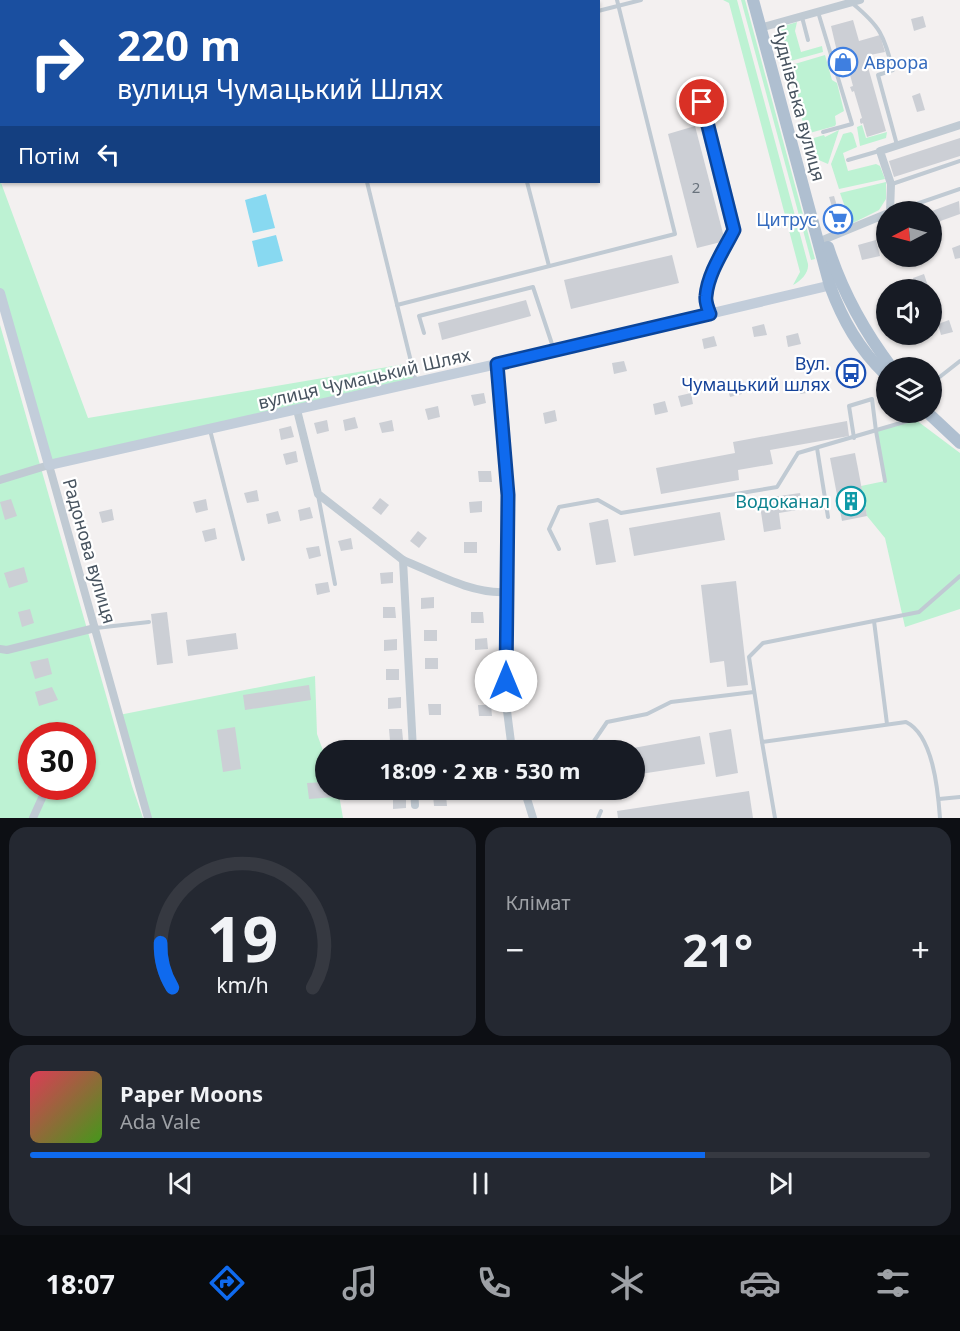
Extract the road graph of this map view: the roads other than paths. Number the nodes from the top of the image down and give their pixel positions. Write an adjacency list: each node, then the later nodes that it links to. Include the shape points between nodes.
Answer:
1 (617, 0): 7 (lane)
2 (641, 0): 7 (lane)
3 (753, 0): 11 (main road, Чуднівська вулиця)
4 (759, 0): 11 (main road, Чуднівська вулиця)
5 (860, 0): 6 (street)
6 (851, 3): 9 (street); 16 (lane, via 876,25 885,41 893,70 878,75)
7 (619, 6): 8 (lane); 28 (lane, via 675,234)
8 (600, 11)
9 (818, 12): 10 (street); 15 (lane, via 852,124)
10 (802, 16): 11 (street); 12 (lane)
11 (763, 27): 27 (main road, Чуднівська вулиця)
12 (808, 40)
13 (702, 102): 32 (lane, via 734,230 705,297)
14 (960, 124): 16 (street)
15 (823, 132)
16 (897, 144): 17 (street)
17 (880, 151): 18 (lane); 22 (street)
18 (848, 160)
19 (960, 161): 22 (lane)
20 (367, 183): 31 (lane)
21 (527, 183): 28 (lane)
22 (891, 184): 24 (street)
23 (960, 189): 25 (lane)
24 (890, 201)
25 (923, 201)
26 (876, 218): 27 (street)
27 (822, 241): 29 (main road, Чуднівська вулиця)
28 (549, 266): 31 (lane)
29 (836, 284): 32 (street, вулиця Чумацький Шлях); 35 (main road, Чуднівська вулиця); 38 (main road, Чуднівська вулиця, via 847,327)
30 (0, 293): 49 (street, Радонова вулиця)
31 (397, 305): 40 (lane)
32 (710, 314): 34 (street, вулиця Чумацький Шлях)
33 (424, 333): 34 (lane, via 419,316 532,286)
34 (554, 351): 37 (street, вулиця Чумацький Шлях)
35 (885, 357)
36 (960, 361): 39 (lane)
37 (497, 364): 40 (street, вулиця Чумацький Шлях); 59 (street, via 508,495)
38 (876, 365)
39 (942, 375)
40 (416, 382): 41 (street, вулиця Чумацький Шлях)
41 (297, 410): 44 (street, вулиця Чумацький Шлях); 52 (street)
42 (900, 423): 45 (lane)
43 (938, 423): 47 (main road)
44 (209, 430): 49 (street, вулиця Чумацький Шлях); 55 (lane)
45 (876, 431): 46 (lane); 46 (lane, via 872,399 849,406); 51 (lane)
46 (854, 438): 48 (lane)
47 (960, 442)
48 (817, 448): 53 (lane); 54 (lane, via 798,453 777,487 621,513 598,500 558,507 549,529)
49 (49, 465): 50 (street, вулиця Чумацький Шлях); 62 (street, Радонова вулиця)
50 (0, 480)
51 (885, 481)
52 (318, 495): 56 (street); 58 (lane)
53 (828, 517)
54 (559, 549)
55 (243, 559)
56 (403, 560): 59 (street, via 464,585); 66 (street)
57 (960, 576): 60 (lane, via 919,612)
58 (335, 585)
59 (506, 592): 67 (street, via 506,703)
60 (874, 621): 64 (lane, via 763,643 749,657); 65 (lane)
61 (149, 622): 62 (lane)
62 (95, 628): 63 (street); 78 (street, Радонова вулиця)
63 (0, 650)
64 (754, 692): 68 (lane, via 671,702 647,714 607,722); 69 (lane)
65 (887, 724): 69 (lane); 74 (lane, via 906,722 916,727 929,752)
66 (412, 740)
67 (511, 740)
68 (595, 740)
69 (762, 742): 81 (lane)
70 (960, 797): 74 (lane)
71 (41, 800): 77 (street)
72 (415, 800): 75 (street)
73 (527, 800): 79 (street)
74 (939, 800): 82 (lane)
75 (415, 805)
76 (601, 811): 80 (lane)
77 (33, 818)
78 (148, 818)
79 (533, 818)
80 (598, 818)
81 (775, 818)
82 (940, 818)

